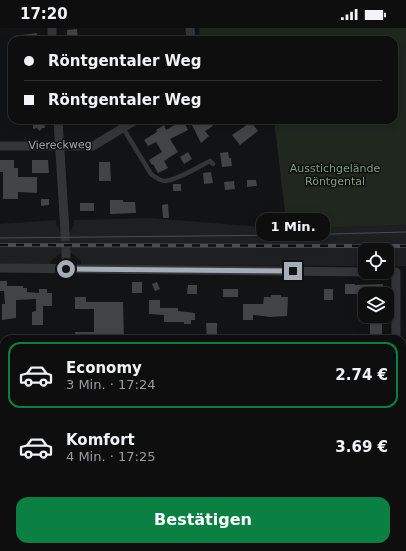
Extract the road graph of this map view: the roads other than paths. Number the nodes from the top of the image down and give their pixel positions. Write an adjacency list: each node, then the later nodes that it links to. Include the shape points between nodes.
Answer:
1 (58, 124): 5 (street)
2 (129, 124): 3 (street, Viereckweg)
3 (122, 128): 5 (street, Viereckweg, via 93,146); 6 (lane, via 151,174 157,179 165,181 210,161)
4 (0, 146): 5 (street, Viereckweg)
5 (60, 146): 7 (street)
6 (213, 164)
7 (65, 232)
8 (66, 253): 10 (street)
9 (0, 268): 10 (street)
10 (66, 269): 11 (street)
11 (358, 272)
12 (392, 279): 13 (street)
13 (396, 335)

